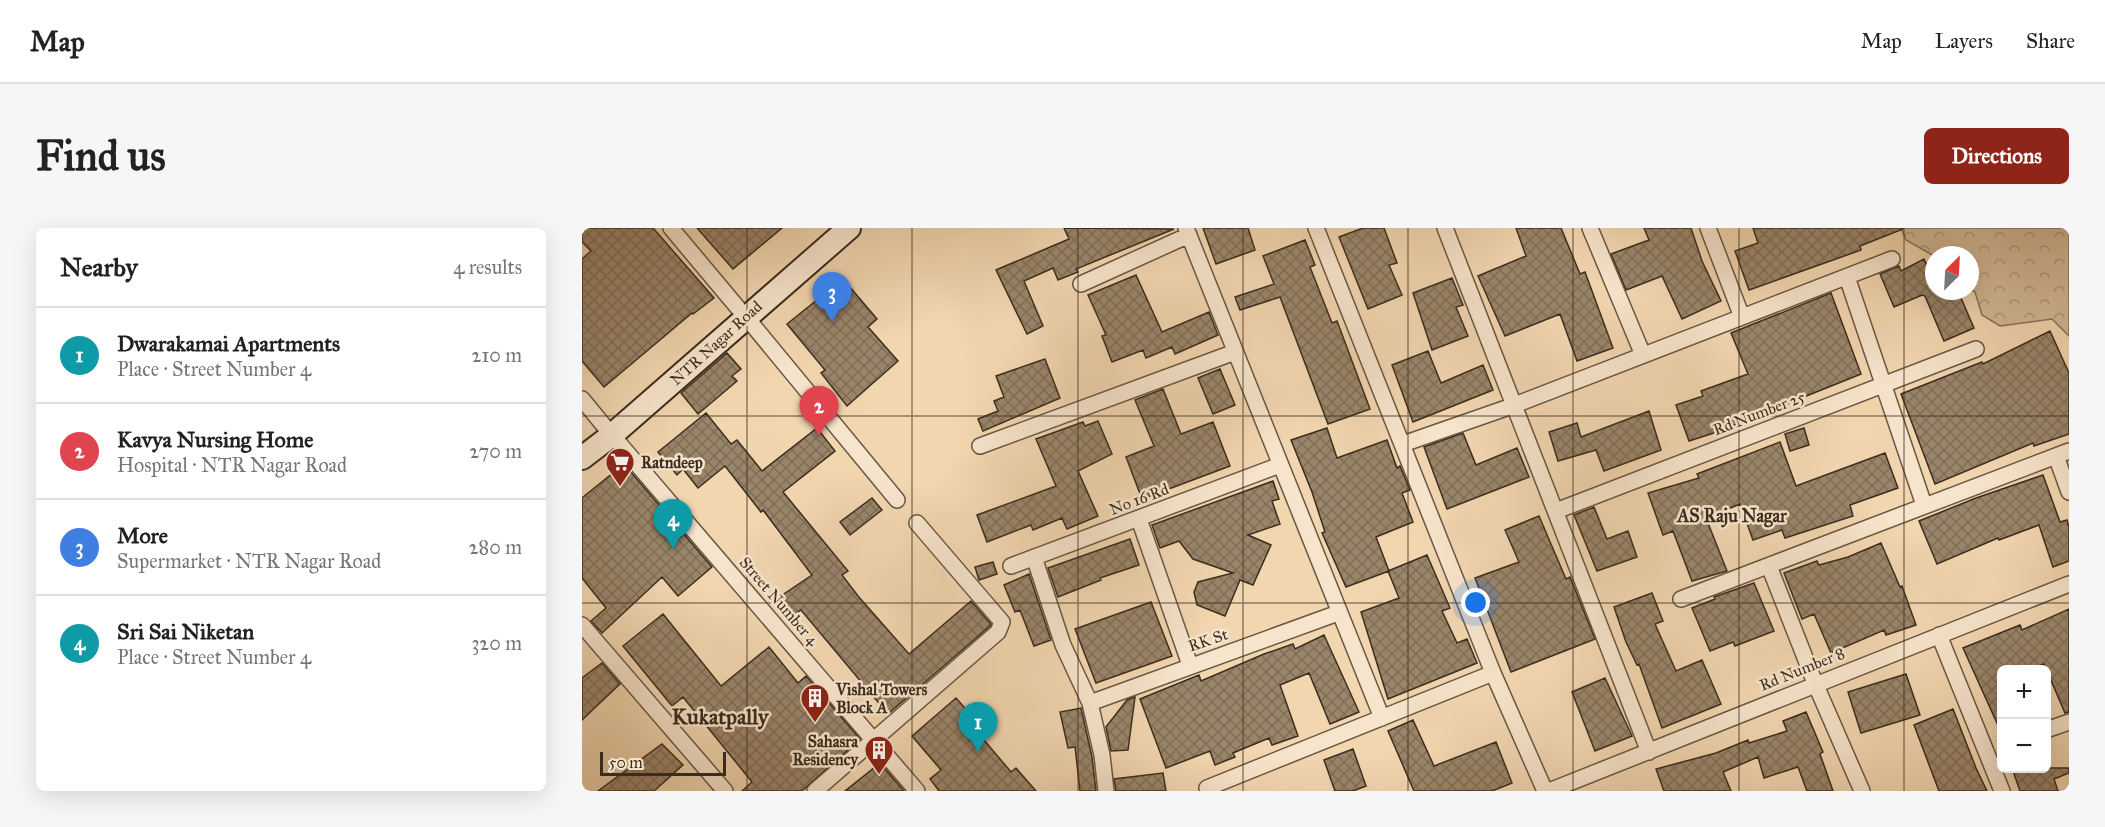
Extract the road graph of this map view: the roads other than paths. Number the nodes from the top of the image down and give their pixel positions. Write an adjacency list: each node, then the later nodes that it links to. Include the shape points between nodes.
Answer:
1 (671, 228): 12 (street)
2 (829, 228): 12 (main road, NTR Nagar Road)
3 (849, 228): 12 (main road, NTR Nagar Road)
4 (1316, 228): 22 (street)
5 (1445, 228): 19 (street)
6 (1590, 228): 16 (street)
7 (1708, 228): 13 (street)
8 (1188, 232): 11 (street); 15 (street)
9 (1892, 259): 10 (street)
10 (1847, 277): 13 (street); 17 (street)
11 (1081, 284)
12 (742, 313): 20 (main road, NTR Nagar Road); 28 (street)
13 (1742, 317): 16 (street)
14 (1976, 349): 17 (street, Rd Number 25)
15 (1235, 352): 23 (street); 26 (street)
16 (1643, 355): 19 (street)
17 (1885, 384): 29 (street); 30 (street, Rd Number 25)
18 (582, 399): 20 (street, Street Number 4)
19 (1512, 406): 22 (street); 30 (street)
20 (609, 431): 21 (main road, NTR Nagar Road); 25 (main road, NTR Nagar Road); 48 (street, Street Number 4)
21 (582, 444)
22 (1403, 444): 42 (street)
23 (980, 446)
24 (2063, 454): 27 (street); 29 (street)
25 (582, 458)
26 (1280, 465): 31 (street, No 16 Rd); 38 (street)
27 (2069, 492)
28 (897, 500)
29 (1924, 505): 35 (street)
30 (1556, 511): 50 (street)
31 (1138, 519): 33 (street, No 16 Rd); 41 (street)
32 (917, 523): 48 (street, via 1002,622 998,632)
33 (1034, 558): 34 (street, No 16 Rd); 44 (street, via 1063,645)
34 (1011, 566)
35 (1769, 566): 37 (street); 43 (street)
36 (2069, 584): 40 (street, Rd Number 8)
37 (1681, 599)
38 (1338, 613): 41 (street, RK St); 45 (street)
39 (582, 625): 52 (street)
40 (1939, 635): 43 (street, Rd Number 8); 51 (street)
41 (1190, 665): 44 (street, RK St)
42 (1493, 673): 45 (street); 57 (street)
43 (1815, 683): 50 (street, Rd Number 8); 59 (street)
44 (1090, 703): 55 (street)
45 (1382, 718): 56 (street, via 1207,788)
46 (2069, 722): 47 (street)
47 (2051, 728)
48 (875, 739): 53 (street); 54 (street, Street Number 4)
49 (1997, 748): 51 (street)
50 (1649, 752): 58 (street, Rd Number 8)
51 (1986, 752): 60 (street)
52 (725, 791)
53 (816, 791)
54 (917, 791)
55 (1106, 791)
56 (1208, 791)
57 (1545, 791)
58 (1550, 791)
59 (1862, 791)
60 (2002, 791)

